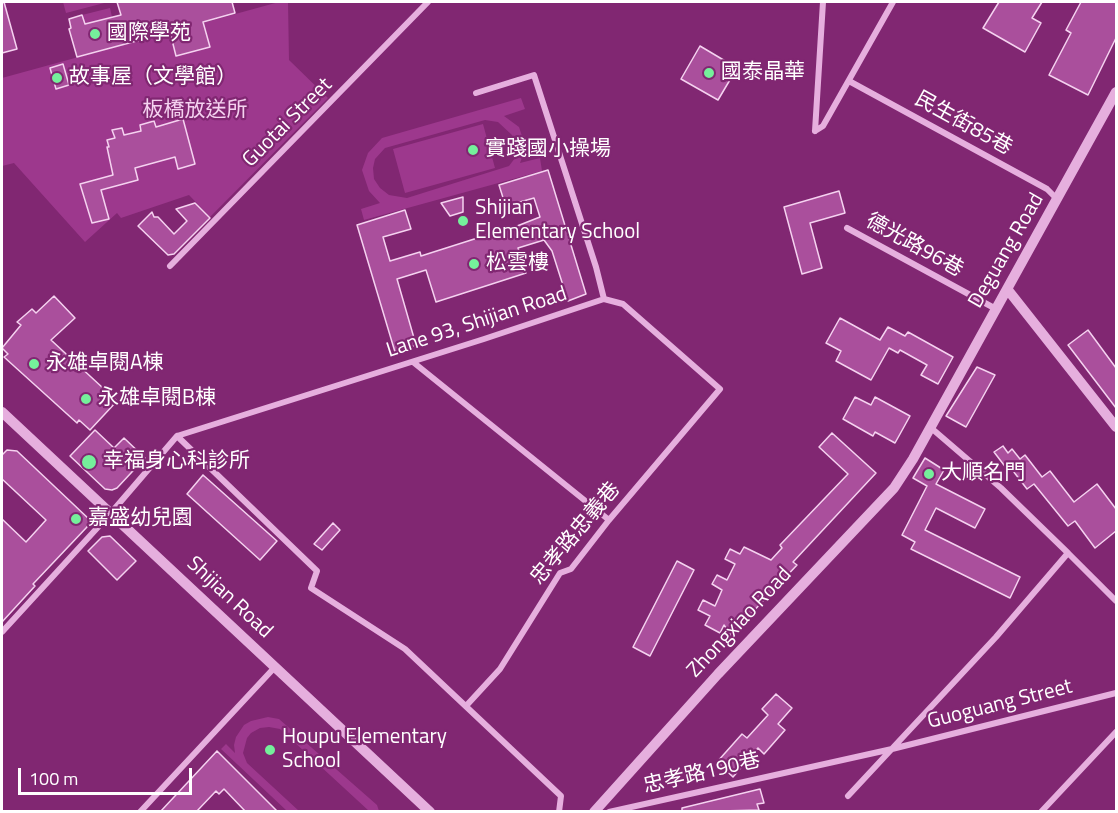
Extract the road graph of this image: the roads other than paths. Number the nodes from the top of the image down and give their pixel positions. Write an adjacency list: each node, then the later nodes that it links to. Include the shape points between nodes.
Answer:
1 (428, 2): 9 (street, Guotai Street)
2 (824, 2): 4 (street, via 814,131 823,126)
3 (893, 2): 4 (street)
4 (849, 81): 7 (street, 民生街85巷, via 1047,189)
5 (1116, 92): 7 (street, Deguang Road)
6 (476, 93): 11 (street, via 534,75)
7 (1058, 200): 10 (street, Deguang Road)
8 (847, 228): 12 (street, 德光路96巷)
9 (170, 266)
10 (1008, 290): 12 (street, Deguang Road); 15 (street)
11 (604, 299): 13 (street, Lane 93, Shijian Road); 20 (street, 忠孝路忠義巷, via 623,304 720,388)
12 (996, 309): 16 (street, Deguang Road)
13 (413, 362): 17 (street, Lane 93, Shijian Road); 20 (street)
14 (2, 412): 19 (street, Shijian Road)
15 (1116, 427)
16 (930, 428): 18 (street, Deguang Road); 21 (street, via 1001,488)
17 (177, 436): 19 (street); 26 (street, via 317,571 311,588 405,649)
18 (913, 459): 34 (street, Zhongxiao Road, via 894,488)
19 (110, 514): 23 (street); 24 (street, Shijian Road)
20 (609, 520): 26 (street, 忠孝路忠義巷, via 571,569 560,573 500,669)
21 (1068, 553): 22 (street); 28 (street)
22 (1116, 601)
23 (2, 632)
24 (275, 667): 31 (street, Shijian Road); 32 (street)
25 (1116, 693): 28 (street, Guoguang Street)
26 (465, 706): 33 (street, via 561,796)
27 (1116, 732): 36 (street)
28 (892, 749): 29 (street, Guoguang Street); 30 (street)
29 (802, 768): 35 (street, 忠孝路190巷)
30 (849, 796)
31 (422, 809)
32 (140, 812)
33 (559, 812)
34 (594, 812)
35 (609, 812)
36 (1041, 812)

